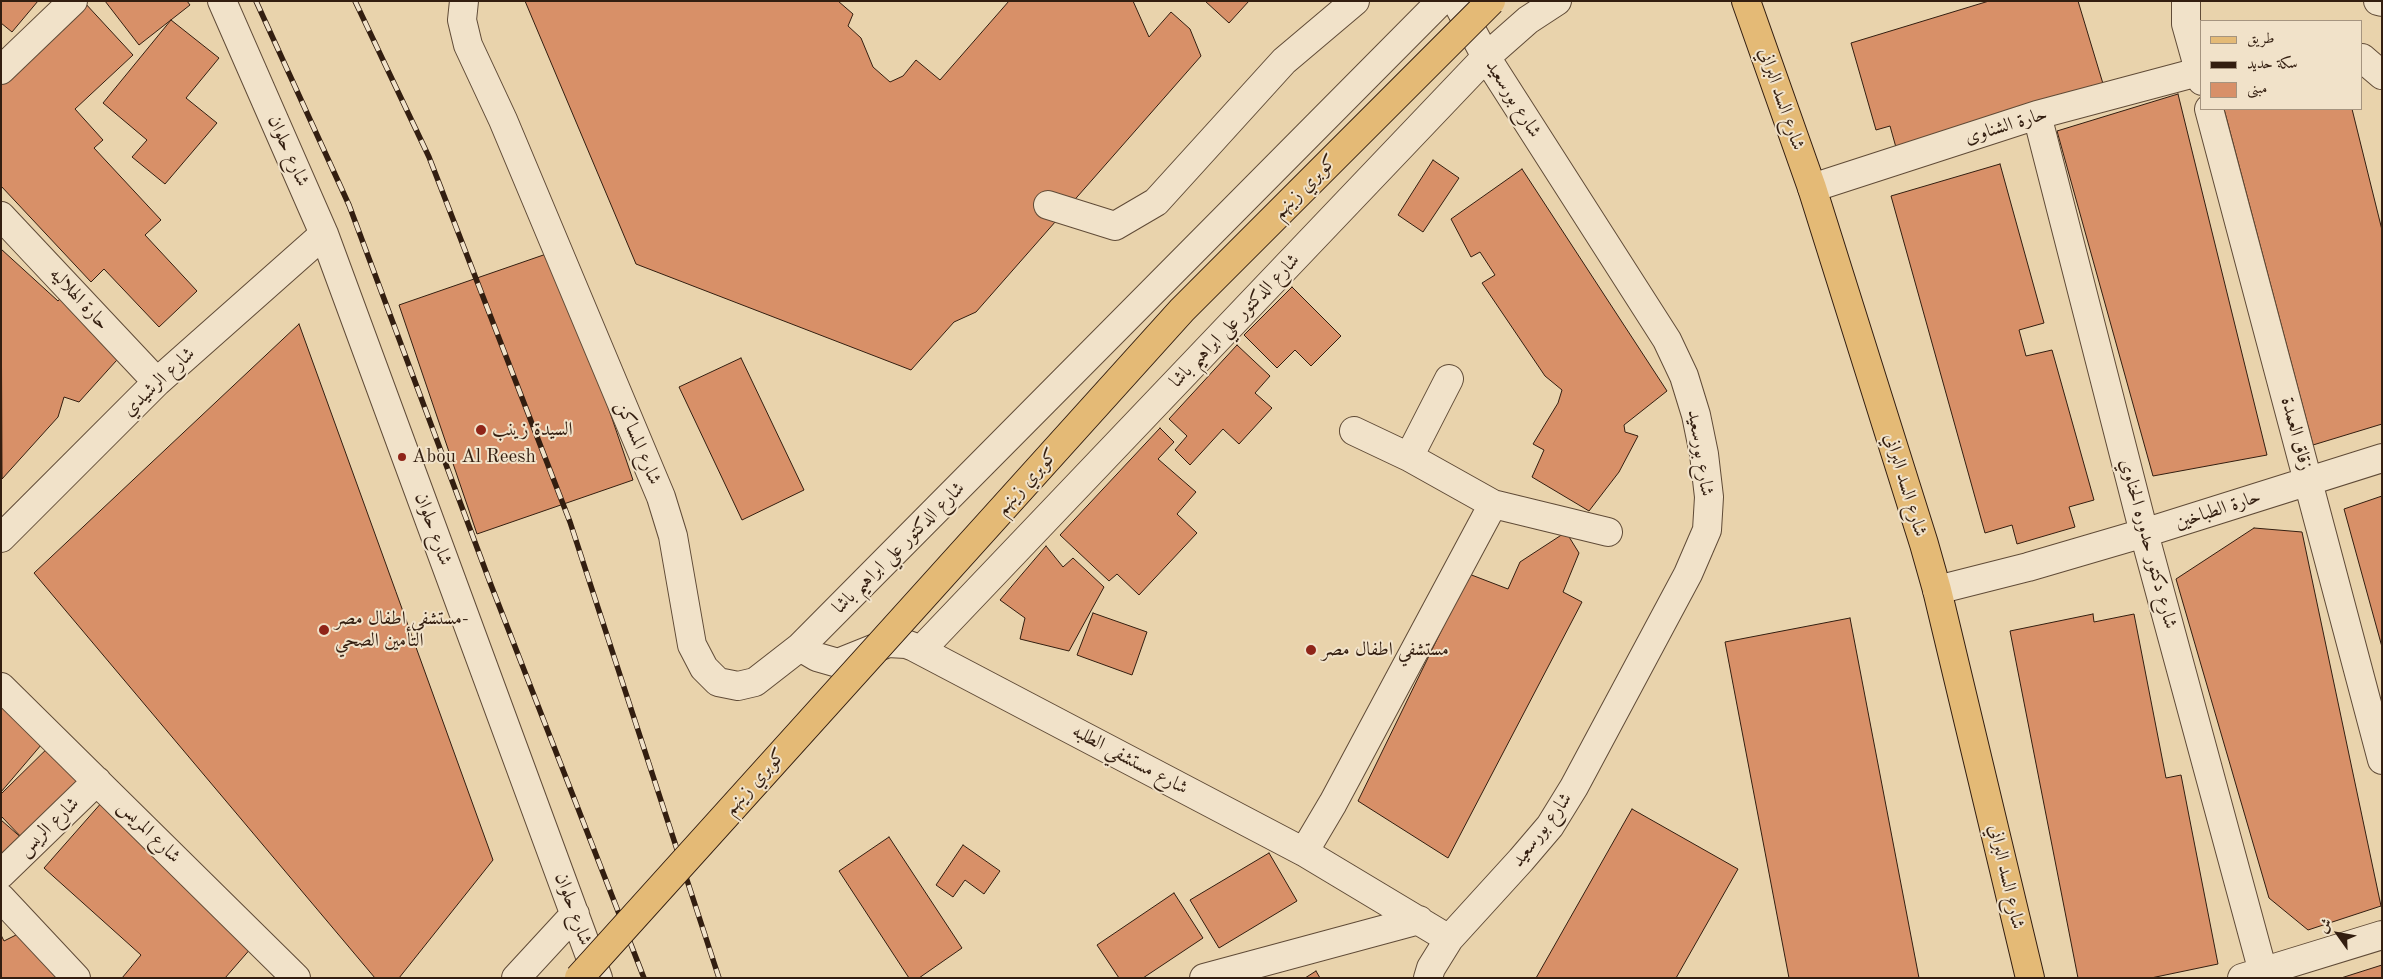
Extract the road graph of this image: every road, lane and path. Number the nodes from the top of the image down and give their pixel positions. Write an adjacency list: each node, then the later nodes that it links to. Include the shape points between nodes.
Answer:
1 (73, 1): 15 (street)
2 (222, 1): 24 (street, شارع حلوان)
3 (464, 1): 36 (street, شارع المساكن, via 462,20 468,45 503,120 661,497 673,536 692,645 704,668 718,682 738,686 755,682)
4 (1355, 1): 22 (street, via 1284,61 1156,202 1115,226)
5 (1441, 1): 36 (street, شارع الدكتور علي ابراهيم باشا)
6 (1456, 1): 13 (street, شارع بورسعيد)
7 (1491, 1): 53 (main road, كوبري زينهم, bridge, via 1182,310)
8 (1557, 1): 13 (street, شارع الدكتور علي ابراهيم باشا, via 1528,20)
9 (1746, 1): 21 (main road, شارع السد البراني)
10 (2186, 1): 16 (street, via 2186,24)
11 (2378, 1): 12 (street)
12 (2382, 2)
13 (1486, 56): 37 (street, شارع الدكتور علي ابراهيم باشا); 47 (street, شارع بورسعيد, via 1667,340 1684,376 1696,414 1709,497 1706,530 1688,574 1574,788 1550,826)
14 (2363, 59): 18 (street)
15 (1, 70)
16 (2200, 71)
17 (2200, 74): 20 (street, حارة الشناوى)
18 (2382, 74)
19 (2209, 110): 30 (street, زقاق العمدة)
20 (2036, 115): 21 (street, حارة الشناوى); 33 (street, شارع دكتور حدوره الحناوي)
21 (1812, 188): 35 (main road, شارع السد البراني)
22 (1048, 205)
23 (1, 216): 26 (street, حارة الهلاليه)
24 (324, 234): 26 (street, شارع الرشيدي); 44 (street, شارع حلوان)
25 (1449, 379): 28 (street)
26 (157, 382): 34 (street, شارع الرشيدي)
27 (1354, 431): 28 (street)
28 (1409, 457): 31 (street)
29 (2382, 458): 30 (street, حارة الطباخين)
30 (2308, 481): 33 (street, حارة الطباخين); 39 (street, زقاق العمدة)
31 (1493, 504): 32 (street); 41 (street)
32 (1608, 532)
33 (2144, 533): 35 (street, حارة الطباخين); 49 (street, شارع دكتور حدوره الحناوي)
34 (1, 538)
35 (1937, 590): 57 (main road, شارع السد البراني)
36 (800, 647): 37 (street, شارع مستشفي الطلبه, via 817,657 838,663 888,643 906,644)
37 (921, 650): 41 (street, شارع مستشفي الطلبه)
38 (1, 687): 40 (street, شارع المريس)
39 (2382, 760)
40 (97, 781): 42 (street, شارع الريس); 51 (street, شارع المريس)
41 (1304, 852): 45 (street, شارع مستشفي الطلبه)
42 (1, 874)
43 (1, 898): 50 (street)
44 (576, 914): 52 (street); 54 (street, شارع حلوان)
45 (1419, 920): 47 (street, شارع مستشفي الطلبه); 48 (street)
46 (2382, 935): 49 (street)
47 (1448, 939): 56 (street, شارع بورسعيد)
48 (1237, 973): 55 (street)
49 (2253, 975)
50 (76, 978)
51 (296, 978)
52 (516, 978)
53 (579, 978)
54 (598, 978)
55 (1204, 978)
56 (1428, 978)
57 (2030, 978)

